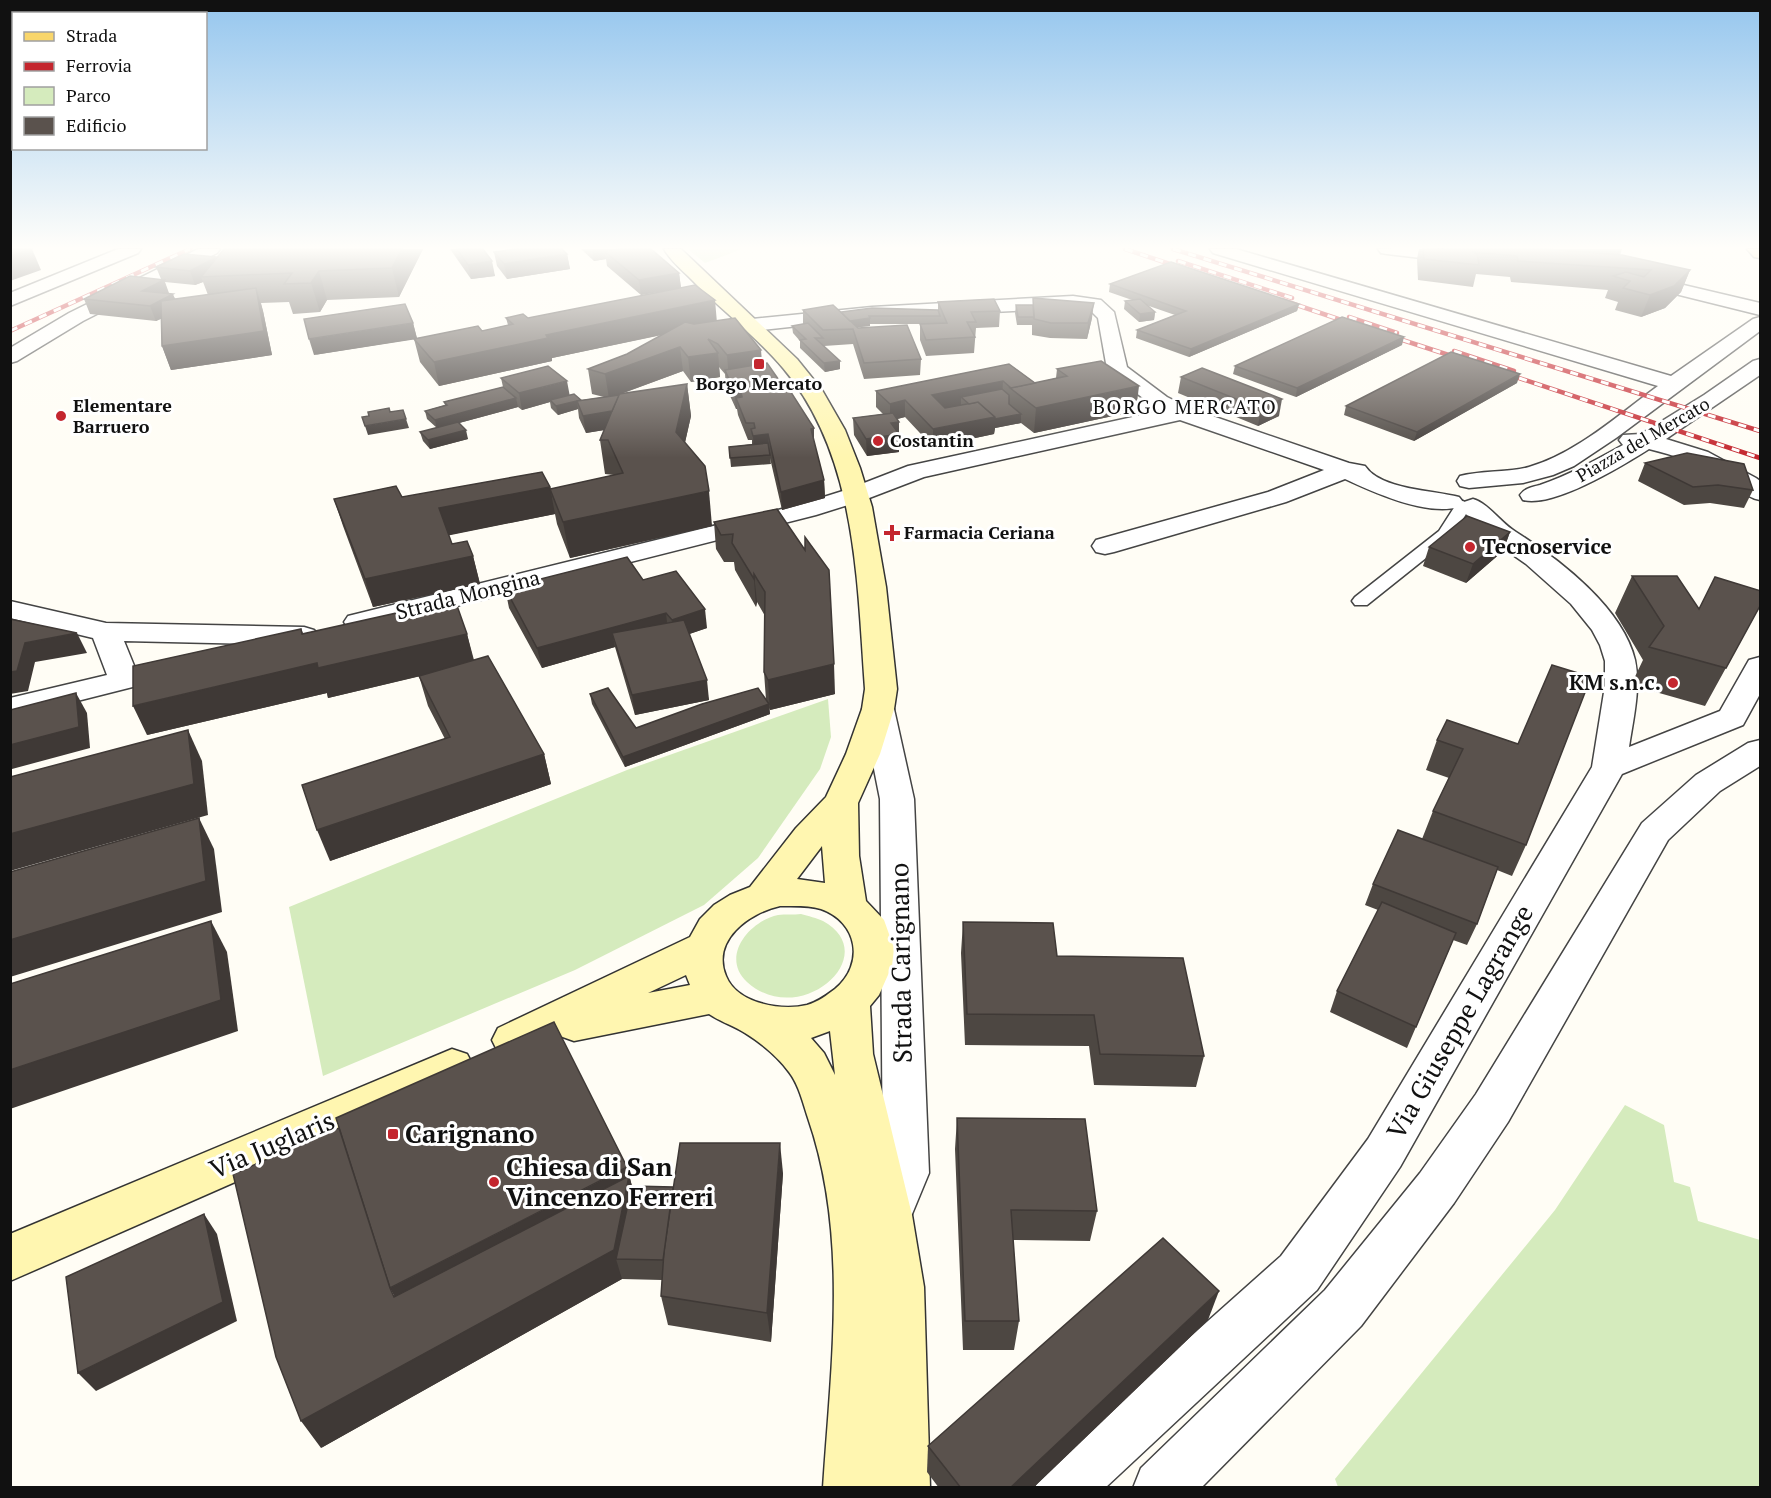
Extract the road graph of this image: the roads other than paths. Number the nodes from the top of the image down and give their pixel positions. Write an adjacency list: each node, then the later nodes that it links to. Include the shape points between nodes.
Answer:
1 (77, 319): 8 (street)
2 (745, 319): 7 (main road, Strada Carignano)
3 (794, 319): 7 (street, Piazza del Mercato)
4 (1108, 319): 11 (street, Piazza del Mercato, via 1117,369)
5 (1458, 319): 10 (street)
6 (1761, 323): 10 (street, Piazza del Mercato)
7 (752, 325): 16 (main road, Strada Carignano, via 812,391 840,444)
8 (10, 357)
9 (1759, 368): 13 (street, Piazza del Mercato)
10 (1674, 384): 12 (street, Piazza del Mercato)
11 (1181, 413): 14 (street, Piazza del Mercato); 16 (street, Strada Mongina, via 917,471)
12 (1602, 438): 13 (street); 17 (street, Piazza del Mercato, via 1553,467)
13 (1646, 441): 15 (street, via 1706,460 1734,473); 17 (street, Piazza del Mercato, via 1581,479)
14 (1346, 470): 17 (street, Piazza del Mercato, via 1383,488 1424,499); 18 (street, via 1276,497)
15 (1761, 493)
16 (855, 495): 21 (street, Strada Mongina); 26 (main road, Strada Carignano, via 872,594 881,688)
17 (1465, 497): 19 (lane, via 1445,534); 28 (street, Via Giuseppe Lagrange, via 1491,527 1576,594 1611,638 1620,662)
18 (1105, 546)
19 (1361, 602)
20 (10, 609): 22 (street)
21 (323, 631): 22 (street); 24 (street, Strada Mongina)
22 (106, 632): 24 (street)
23 (1761, 666): 28 (street, via 1732,718)
24 (124, 680): 25 (street, Strada Mongina)
25 (10, 708)
26 (878, 709): 29 (main road, Strada Carignano); 37 (street, Strada Carignano, via 897,799 906,1173)
27 (1761, 751): 42 (street, via 1708,783 1655,832 1492,1108 1437,1188 1344,1308)
28 (1609, 767): 41 (street, Via Giuseppe Lagrange, via 1384,1153 1299,1273)
29 (841, 803): 30 (main road, Strada Carignano); 31 (main road, Strada Carignano, via 838,846)
30 (764, 895): 31 (main road, via 817,894); 32 (main road, via 729,914 714,929)
31 (849, 908): 34 (main road, via 870,930 876,951 872,972 860,993)
32 (706, 947): 33 (main road, via 707,981); 36 (main road, Via Juglaris)
33 (717, 996): 35 (main road, via 735,1011); 36 (main road, Via Juglaris)
34 (849, 1002): 35 (main road, via 814,1020 786,1024); 37 (main road, via 852,1054)
35 (759, 1021): 39 (main road, via 808,1065 840,1139 857,1250)
36 (534, 1031): 38 (main road, Via Juglaris)
37 (888, 1215): 40 (main road, via 899,1287)
38 (10, 1258)
39 (850, 1488)
40 (902, 1488)
41 (1063, 1488)
42 (1161, 1488)

